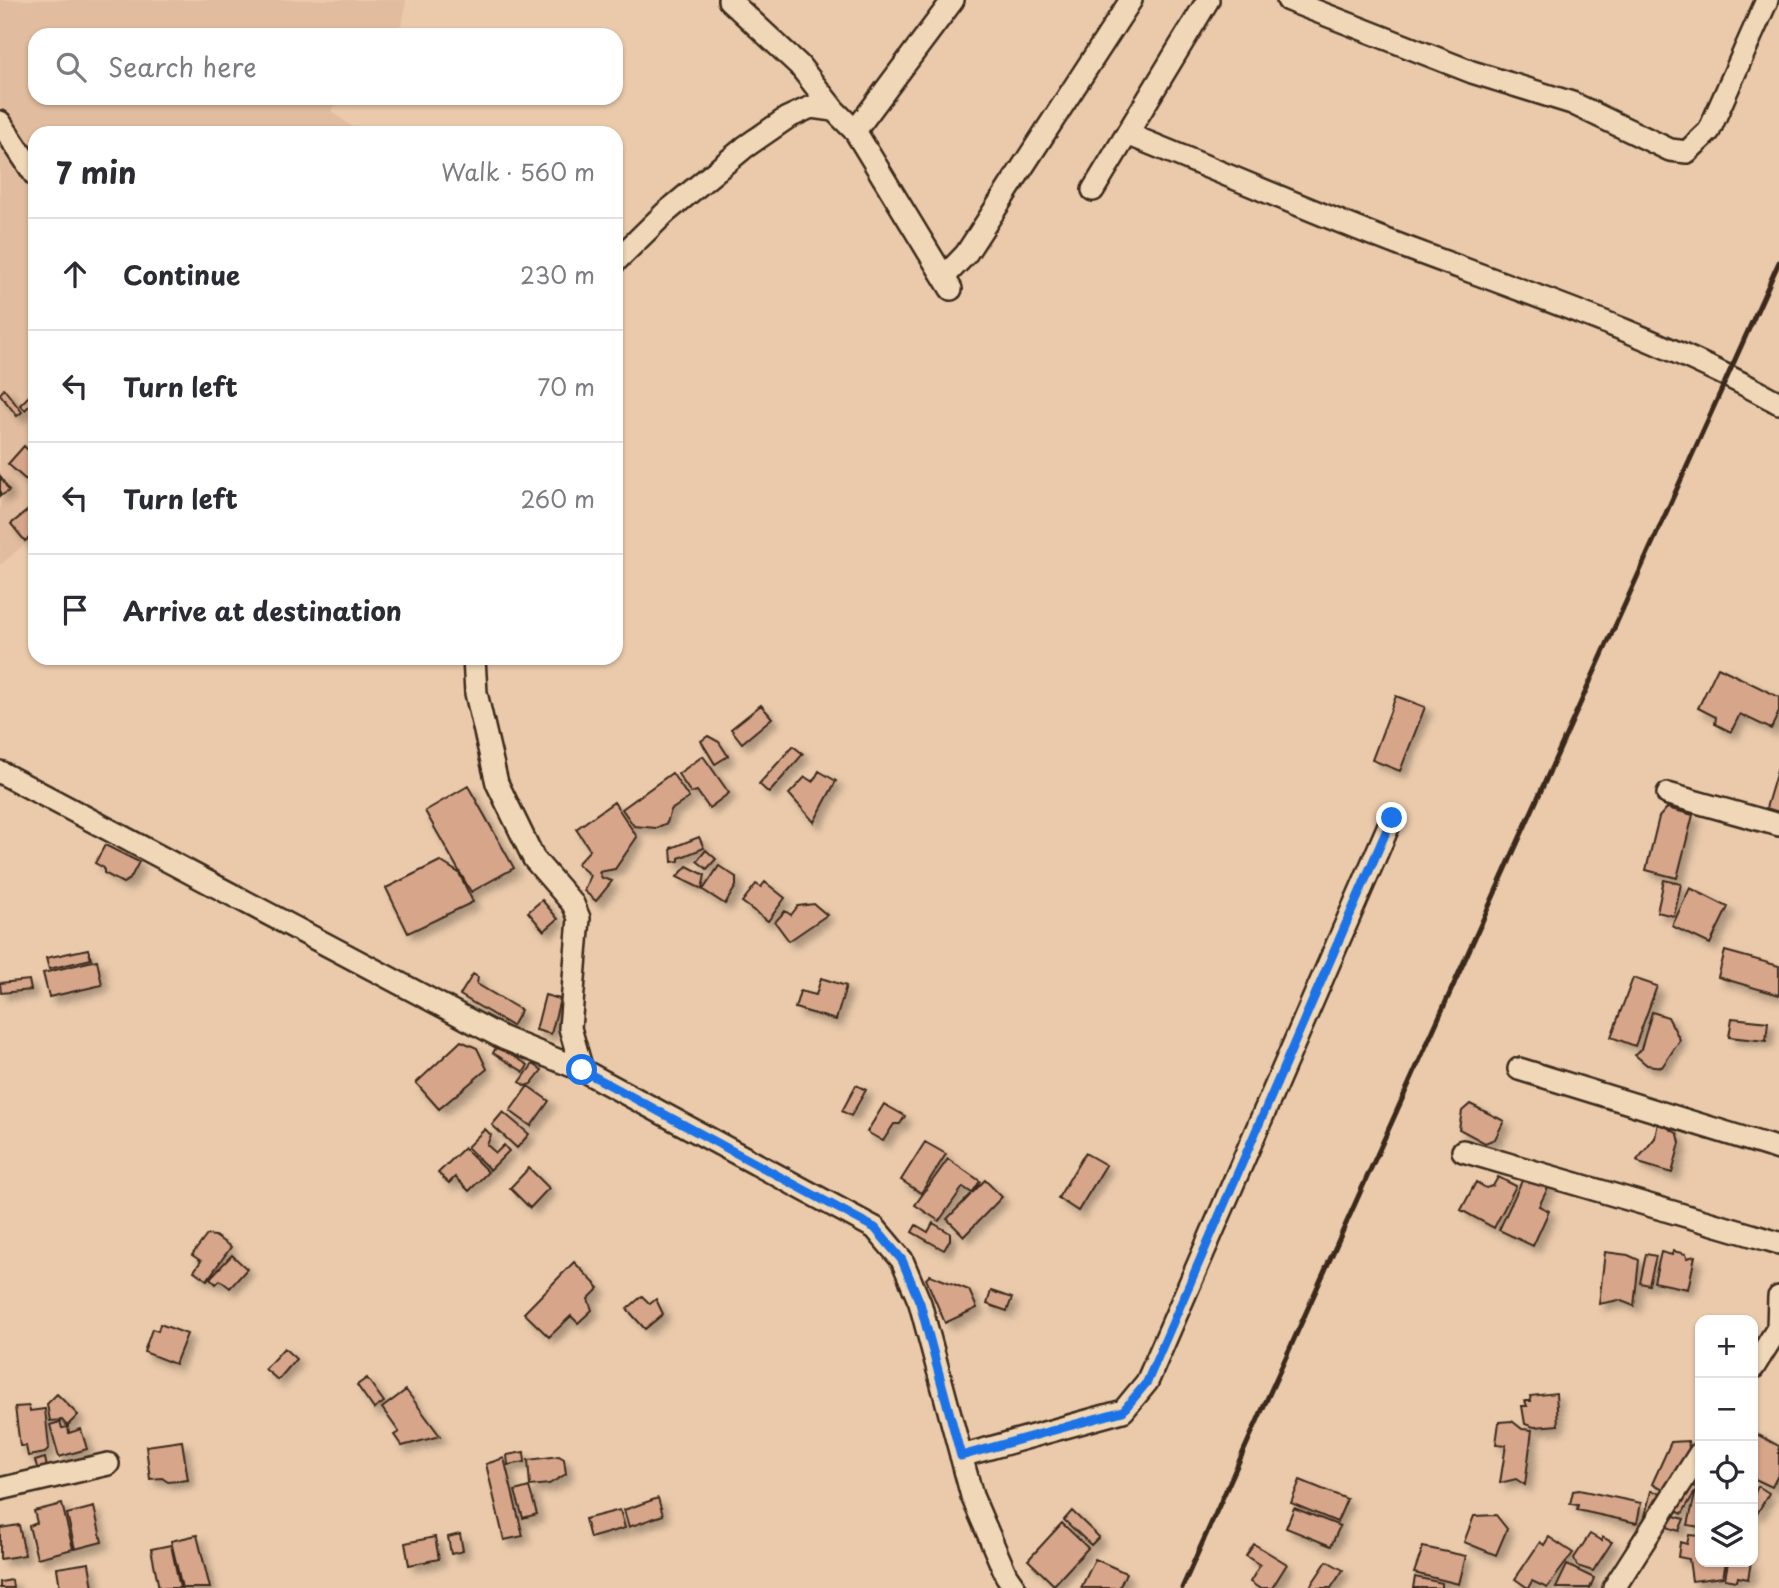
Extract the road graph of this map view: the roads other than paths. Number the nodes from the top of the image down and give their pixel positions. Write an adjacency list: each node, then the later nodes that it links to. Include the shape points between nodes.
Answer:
1 (729, 0): 7 (street, via 799,65)
2 (953, 0): 9 (street)
3 (1131, 0): 9 (street, via 947,283)
4 (1208, 0): 10 (street)
5 (1288, 0): 6 (street, via 1472,72 1572,103 1670,150 1687,152 1709,131)
6 (1767, 0)
7 (834, 110): 9 (street); 13 (street, via 811,107 745,147)
8 (0, 122): 11 (street)
9 (855, 131)
10 (1127, 134): 12 (street); 14 (street, via 1667,347)
11 (28, 164)
12 (1093, 190)
13 (623, 254)
14 (1779, 403)
15 (474, 665): 21 (street, via 476,693 497,783 534,859 573,904 579,918 570,1028)
16 (0, 772): 21 (street, via 503,1038)
17 (1668, 794): 19 (street)
18 (1392, 818): 28 (street, via 1147,1382 1123,1411)
19 (1779, 825)
20 (1518, 1069): 22 (street)
21 (582, 1070): 28 (street, via 875,1228 902,1260 920,1303)
22 (1779, 1149)
23 (1463, 1151): 24 (street)
24 (1779, 1243)
25 (1779, 1297): 26 (street)
26 (1778, 1328): 27 (street)
27 (1758, 1360)
28 (961, 1456): 32 (street, via 972,1496)
29 (1695, 1461): 33 (street)
30 (108, 1464): 31 (street)
31 (0, 1489)
32 (1015, 1588)
33 (1614, 1588)

